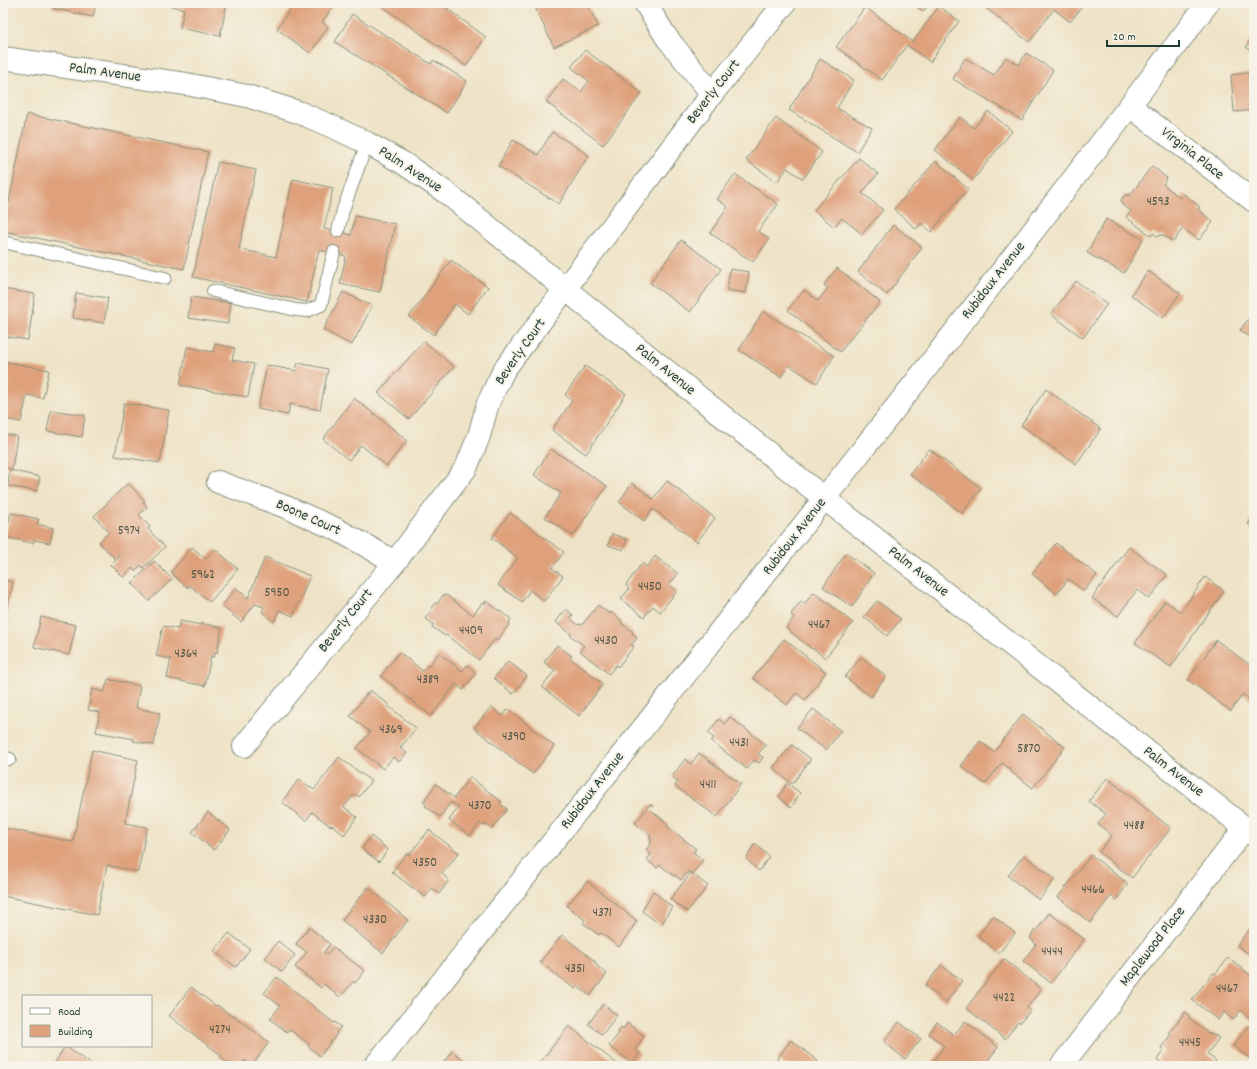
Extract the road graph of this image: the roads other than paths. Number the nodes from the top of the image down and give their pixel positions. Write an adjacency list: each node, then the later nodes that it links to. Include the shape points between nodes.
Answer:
1 (645, 3): 5 (street, via 667,38)
2 (785, 3): 5 (street, Beverly Court)
3 (1208, 3): 6 (street, Rubidoux Avenue)
4 (3, 58): 7 (street, Palm Avenue, via 186,84 247,96 298,112)
5 (712, 94): 13 (street, Beverly Court)
6 (1130, 106): 8 (street, Virginia Place); 16 (street, Rubidoux Avenue)
7 (367, 143): 9 (lane); 13 (street, Palm Avenue, via 403,163 448,194)
8 (1254, 201)
9 (338, 231)
10 (3, 242): 12 (lane)
11 (334, 252): 14 (lane, via 321,304 307,311)
12 (165, 278)
13 (566, 289): 16 (street, Palm Avenue); 17 (street, Beverly Court, via 504,370 488,403 479,436 466,468)
14 (213, 291)
15 (218, 482): 17 (street, Boone Court, via 336,529)
16 (825, 499): 19 (street, Palm Avenue); 20 (street, Rubidoux Avenue)
17 (395, 562): 18 (street, Beverly Court)
18 (244, 746)
19 (1250, 832): 21 (street, Maplewood Place)
20 (375, 1066)
21 (1061, 1066)

